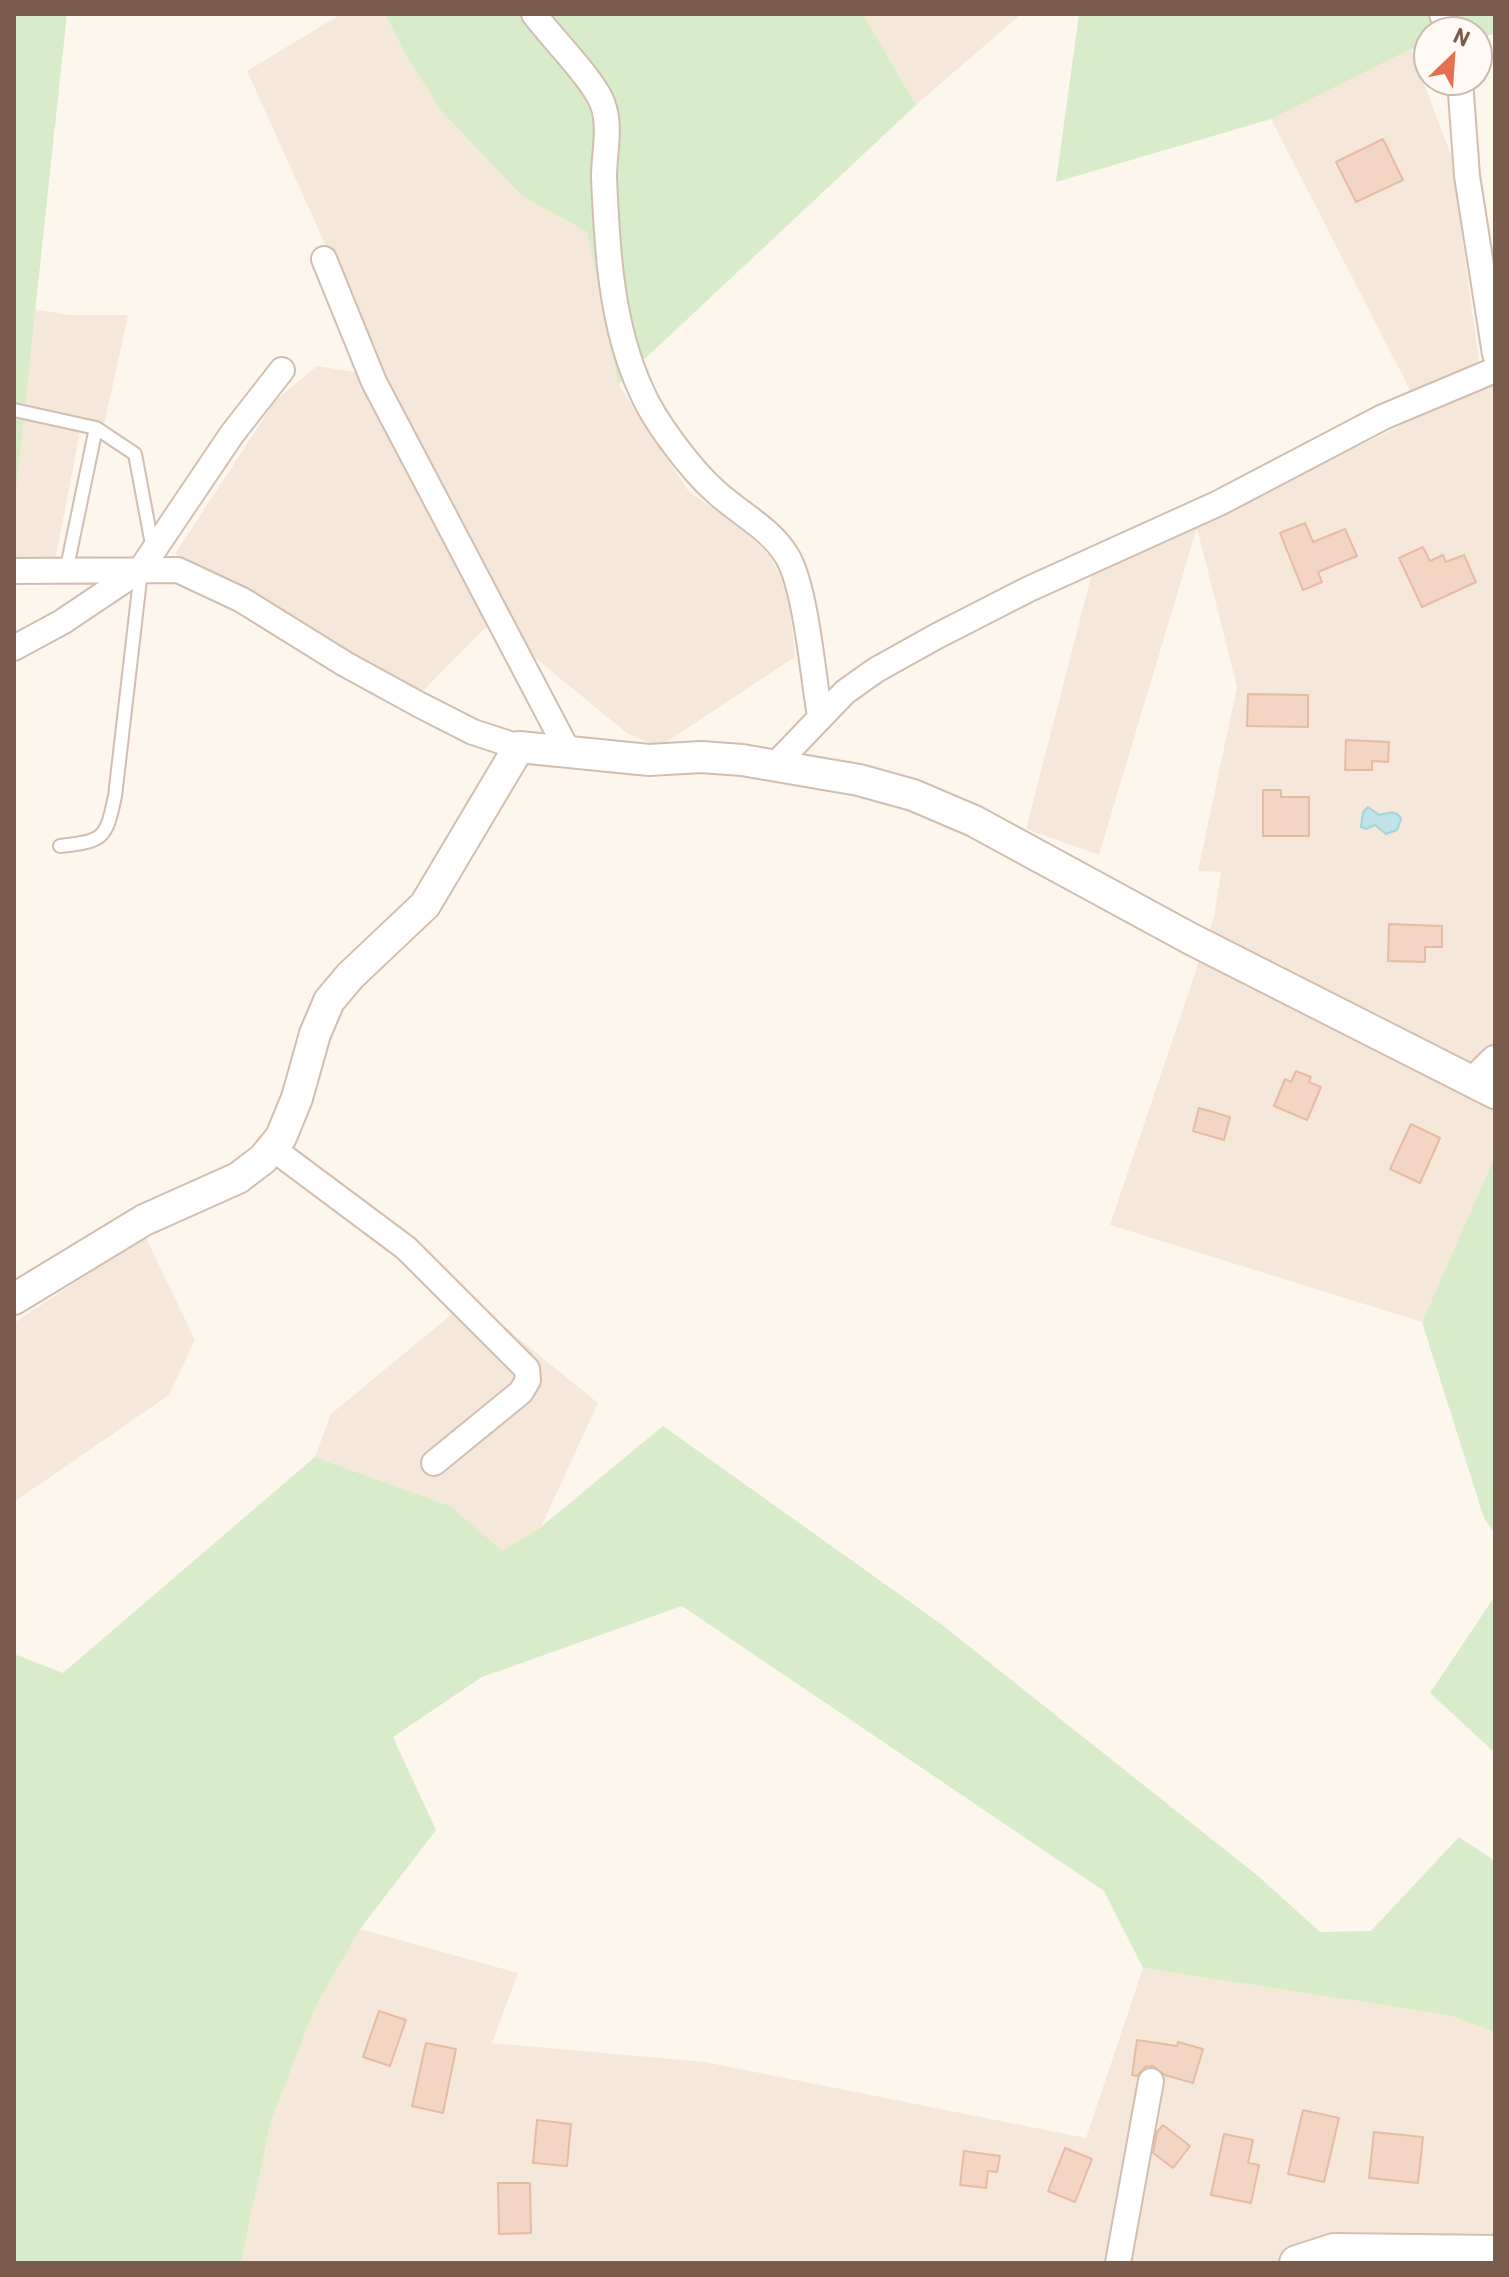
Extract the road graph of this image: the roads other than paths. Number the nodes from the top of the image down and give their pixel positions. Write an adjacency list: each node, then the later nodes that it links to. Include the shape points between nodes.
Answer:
1 (534, 14): 13 (street, via 603,103 610,267 623,338 641,391 699,476 758,523 789,559 802,604)
2 (1461, 96): 4 (street, via 1467,176)
3 (324, 259): 15 (street, via 374,382)
4 (1495, 354)
5 (282, 370): 9 (street)
6 (1495, 370): 13 (street, via 1383,417 1219,503 1029,589 876,670)
7 (14, 410): 8 (lane)
8 (96, 428): 9 (lane, via 135,454); 11 (lane)
9 (147, 560): 11 (street); 12 (street, via 62,622); 14 (street, via 202,579 420,705 473,732); 17 (lane, via 109,828 96,840)
10 (14, 571): 11 (street)
11 (66, 572)
12 (14, 648)
13 (820, 716): 16 (street)
14 (519, 747): 15 (street); 20 (street, via 425,905 329,1001 297,1098)
15 (569, 753): 16 (street, via 649,760 715,758)
16 (774, 766): 19 (street, via 859,780 913,795 974,821)
17 (60, 846)
18 (1495, 1061): 19 (street)
19 (1484, 1088)
20 (272, 1148): 21 (street, via 238,1178 144,1220); 22 (street, via 406,1248 527,1369 521,1392)
21 (14, 1299)
22 (434, 1463)
23 (1151, 2081): 26 (street)
24 (1495, 2253): 25 (main road)
25 (1363, 2257): 27 (main road, via 1334,2251)
26 (1118, 2263)
27 (1297, 2263)

